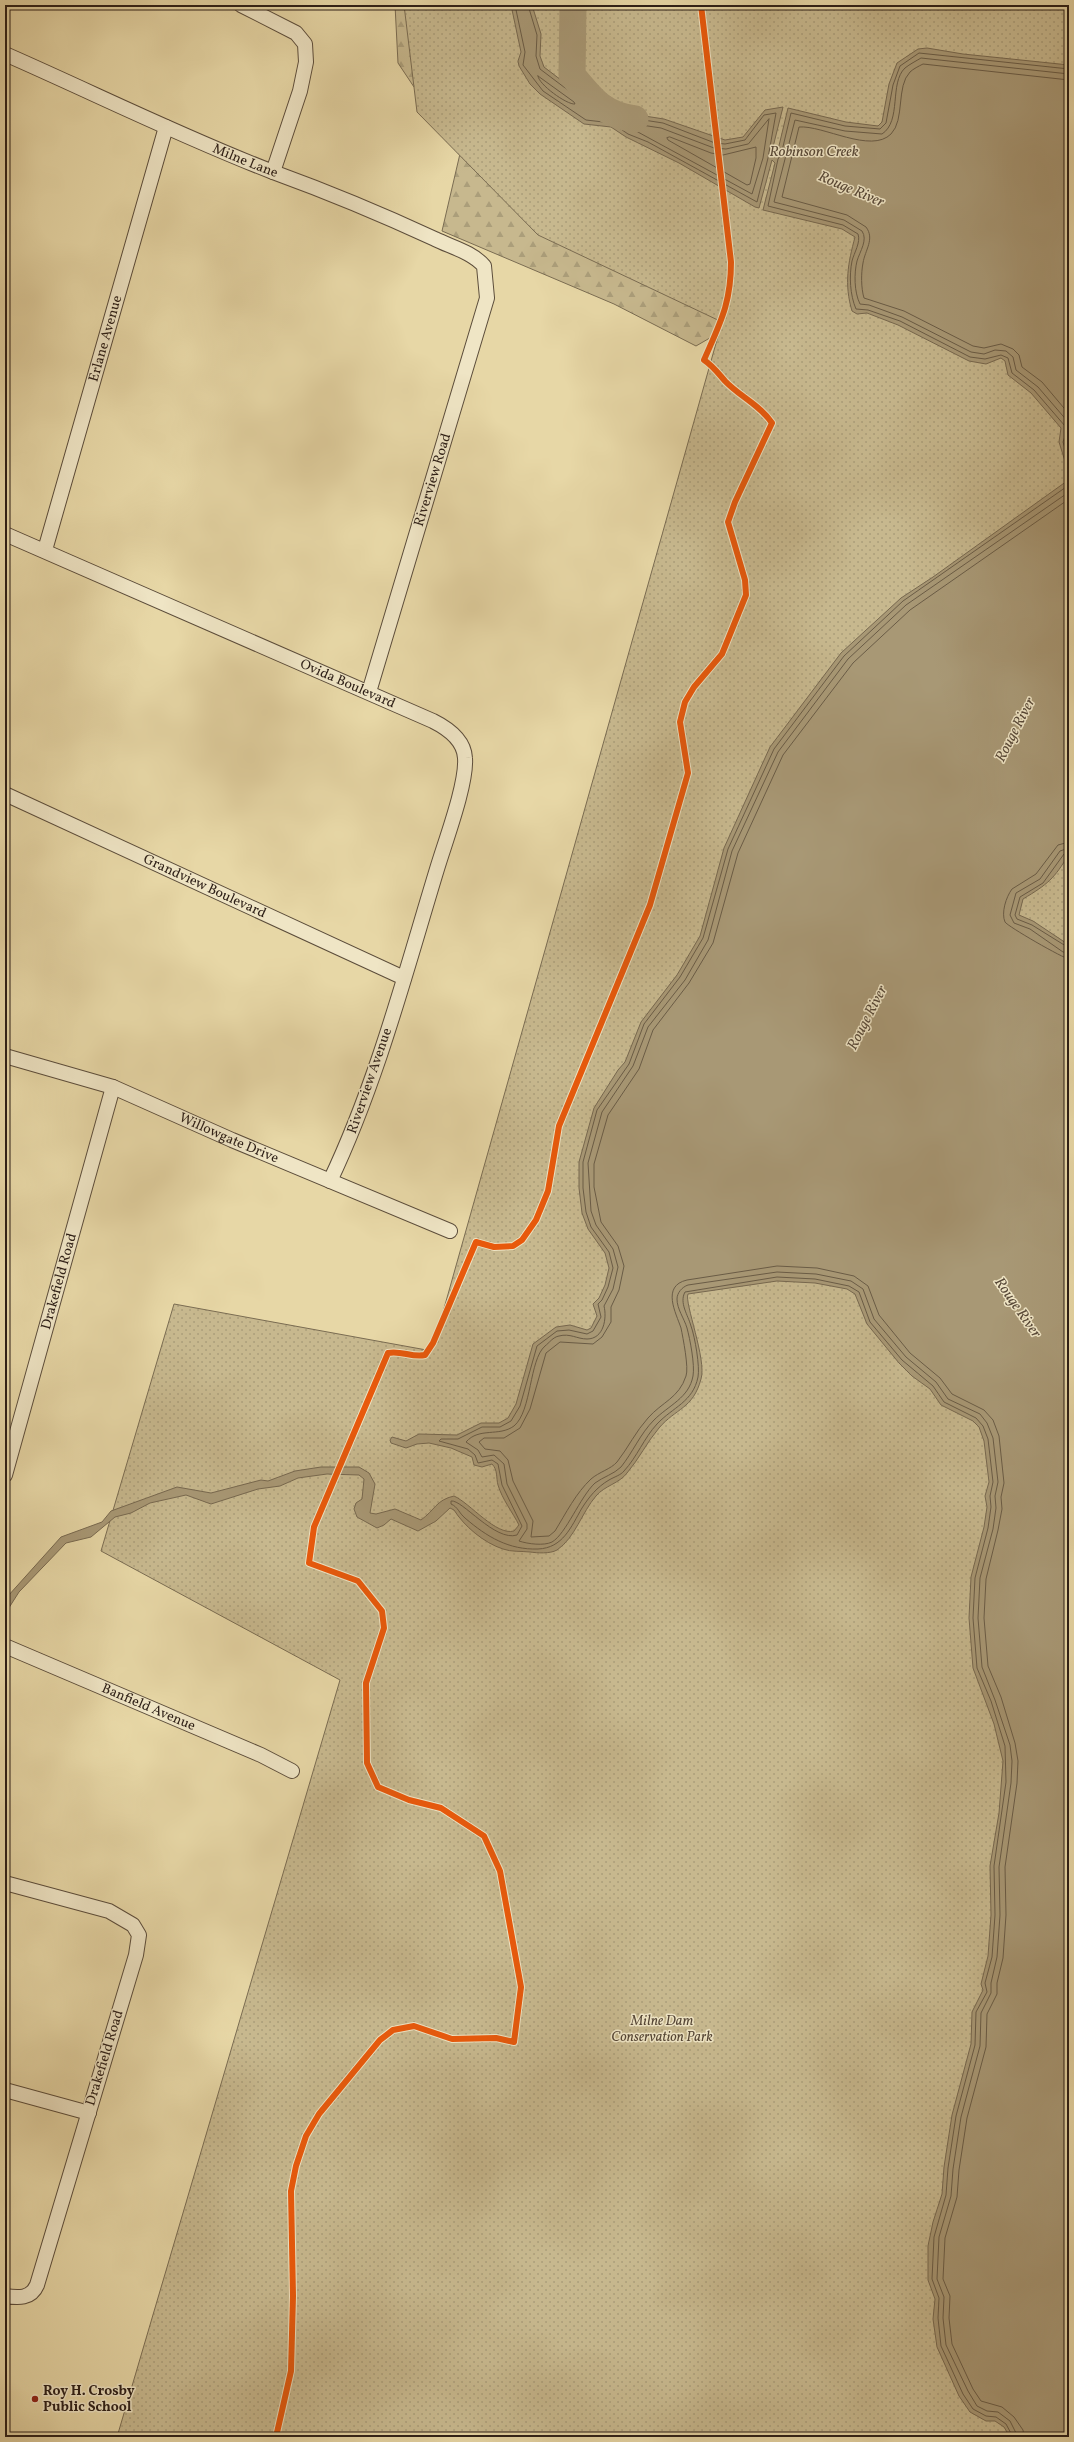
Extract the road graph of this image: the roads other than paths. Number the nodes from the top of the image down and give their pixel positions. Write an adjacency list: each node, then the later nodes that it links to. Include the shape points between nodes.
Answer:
1 (241, 5): 4 (street, via 296,33 305,44 306,62 300,91)
2 (5, 54): 3 (street, Milne Lane)
3 (166, 127): 4 (street, Milne Lane); 7 (street, Erlane Avenue)
4 (273, 172): 5 (street, Milne Lane, via 311,185 476,257)
5 (484, 266): 8 (street, Riverview Road, via 487,298)
6 (5, 534): 7 (street, Ovida Boulevard)
7 (45, 550): 8 (street, Ovida Boulevard)
8 (369, 692): 10 (street, Ovida Boulevard, via 447,728 457,738 465,757 458,799)
9 (5, 794): 10 (street, Grandview Boulevard)
10 (404, 978): 13 (street, Riverview Avenue, via 369,1090)
11 (5, 1056): 12 (street, Willowgate Drive)
12 (113, 1087): 13 (street, Willowgate Drive); 15 (street, Drakefield Road)
13 (330, 1181): 14 (street, Willowgate Drive)
14 (450, 1231)
15 (5, 1475)
16 (5, 1646): 17 (street, Banfield Avenue, via 255,1752)
17 (292, 1771)
18 (5, 1883): 20 (street, Drakefield Road, via 109,1911 133,1925 140,1935)
19 (5, 2090): 20 (street)
20 (89, 2113): 21 (street, Drakefield Road, via 37,2285 23,2297)
21 (5, 2296)

